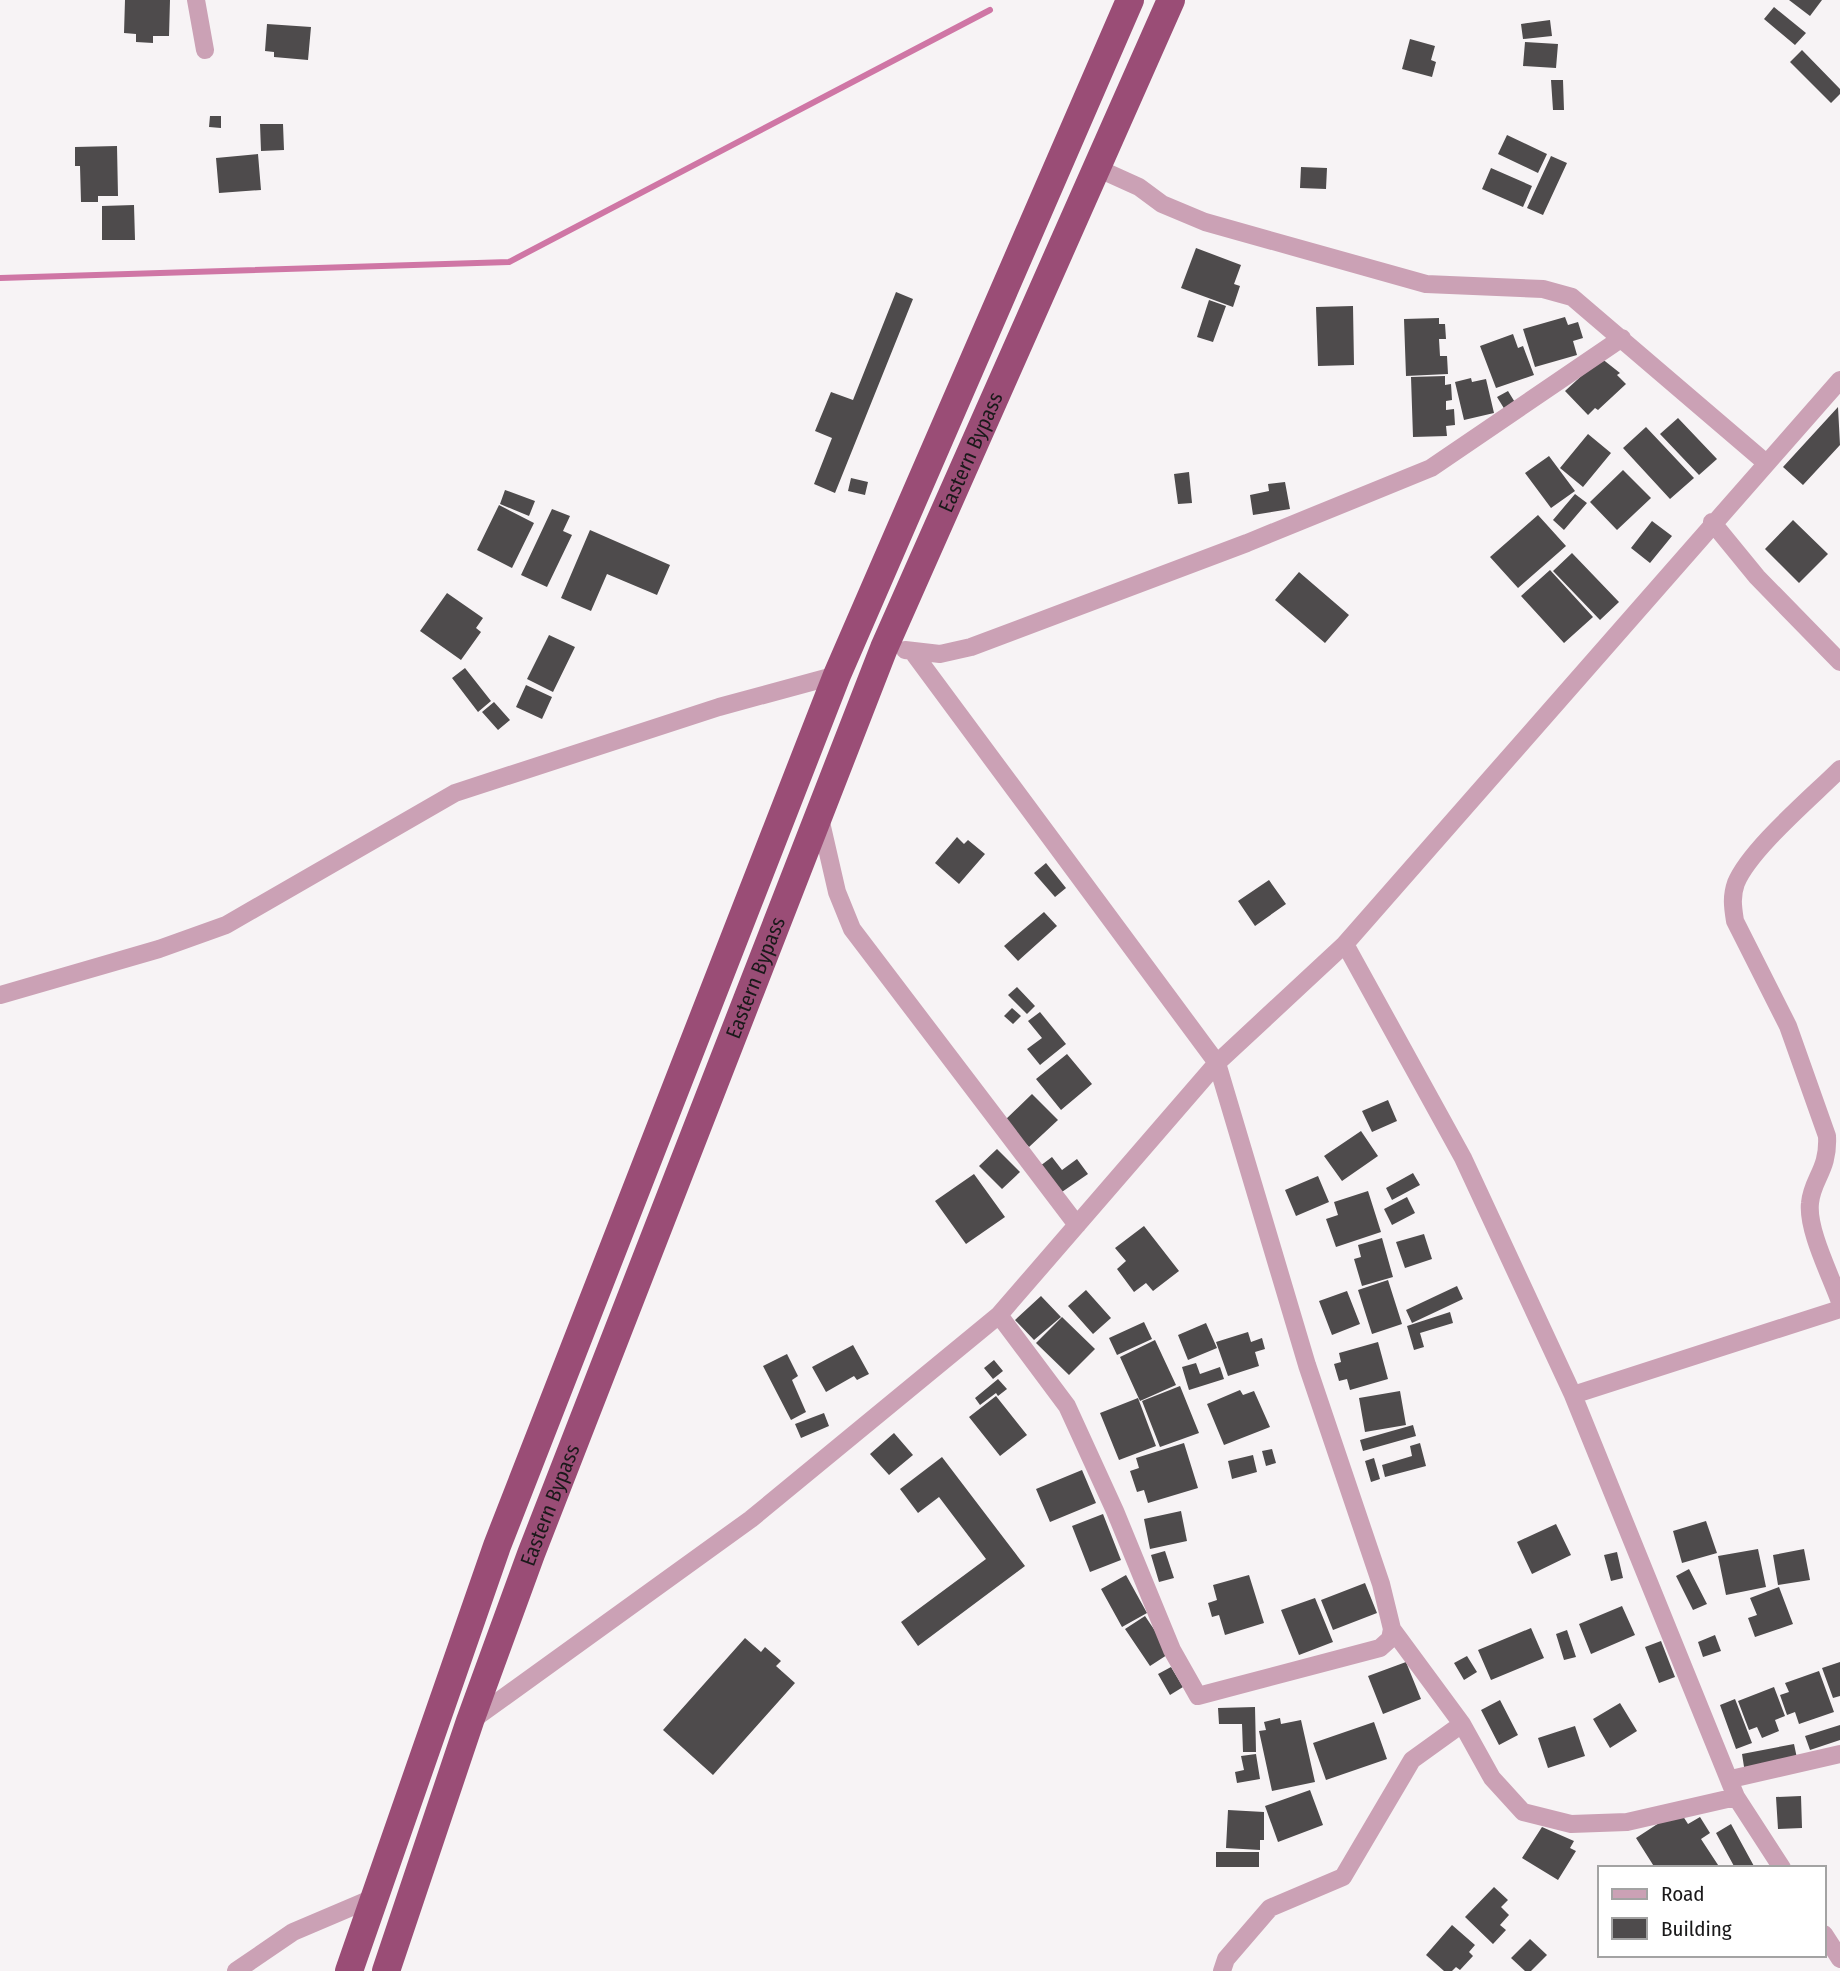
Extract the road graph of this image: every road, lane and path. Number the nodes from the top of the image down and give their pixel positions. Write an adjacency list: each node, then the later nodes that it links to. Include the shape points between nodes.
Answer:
1 (196, 0): 4 (street)
2 (1129, 0): 13 (highway, Eastern Bypass)
3 (1171, 0): 5 (highway, Eastern Bypass)
4 (205, 50)
5 (1097, 168): 6 (street, via 1205,222 1426,284 1543,289 1572,297); 10 (highway, Eastern Bypass)
6 (1622, 338): 8 (street); 11 (street, via 1431,468 971,647 940,654)
7 (1840, 380): 8 (street)
8 (1765, 462): 9 (street)
9 (1712, 522): 12 (street, via 1757,577); 16 (street)
10 (884, 648): 11 (street); 15 (highway, Eastern Bypass)
11 (912, 651): 18 (street)
12 (1840, 662)
13 (837, 675): 17 (street, via 719,707 455,793 226,925); 30 (highway, Eastern Bypass, via 496,1546)
14 (1840, 769): 20 (street, via 1748,862 1732,903 1735,921 1788,1026 1827,1136 1828,1155 1810,1202 1811,1221)
15 (820, 818): 19 (street, via 836,892 852,929); 25 (highway, Eastern Bypass)
16 (1345, 944): 18 (street); 23 (street, via 1463,1158)
17 (0, 995)
18 (1217, 1063): 19 (street); 24 (street)
19 (1077, 1225): 22 (street)
20 (1840, 1302)
21 (1840, 1309): 23 (street)
22 (999, 1315): 24 (street, via 1067,1406 1172,1650 1198,1696 1380,1648 1390,1639); 25 (street, via 751,1519)
23 (1573, 1395): 28 (street)
24 (1392, 1629): 26 (street)
25 (470, 1721): 35 (highway, Eastern Bypass)
26 (1462, 1724): 28 (street, via 1492,1778 1523,1812 1571,1824 1626,1822); 36 (street, via 1412,1760 1343,1877 1270,1908 1226,1959)
27 (1840, 1754): 28 (street)
28 (1734, 1788): 29 (street)
29 (1781, 1866)
30 (373, 1898): 33 (street, via 292,1932); 34 (highway, Eastern Bypass)
31 (1826, 1937): 32 (street)
32 (1840, 1959)
33 (236, 1971)
34 (349, 1971)
35 (386, 1971)
36 (1222, 1971)

